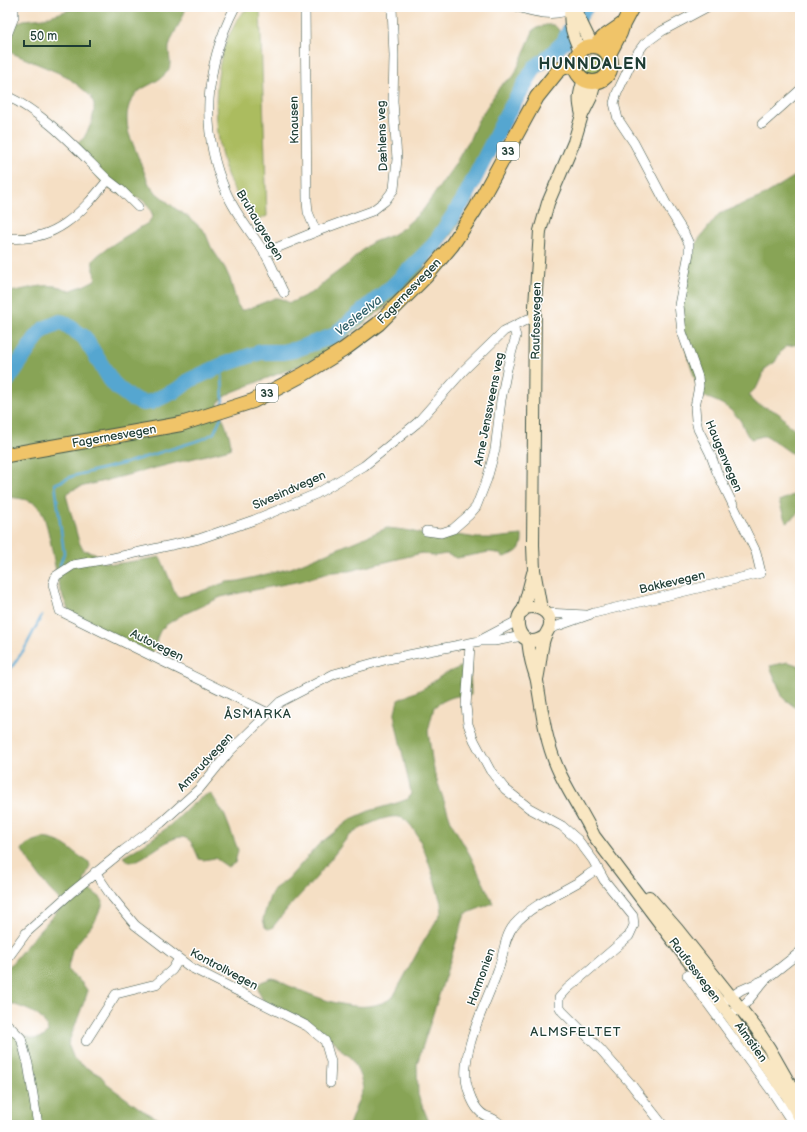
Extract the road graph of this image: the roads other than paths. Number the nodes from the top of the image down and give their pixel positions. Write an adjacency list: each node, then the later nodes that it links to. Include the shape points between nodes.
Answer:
1 (14, 7): 10 (street, via 14,17)
2 (235, 7): 20 (street, Bruhaugvegen, via 225,26 213,64 208,96 209,128 216,167 227,194)
3 (305, 7): 18 (street, Knausen, via 307,201 308,212)
4 (392, 7): 18 (street, Dæhlens veg, via 393,101 397,159 394,189 385,201 372,211)
5 (518, 7): 8 (street, via 529,11 552,13 564,13)
6 (632, 7): 9 (main road, 33)
7 (707, 7): 27 (street, Haugenvegen, via 662,31 644,44 633,59 614,103 618,118 688,244 689,253 679,305 682,332 698,377 696,420 717,472 756,552)
8 (571, 8): 12 (main road, via 577,14)
9 (623, 24): 11 (main road, 33); 12 (main road, 33, via 604,37)
10 (7, 35)
11 (609, 54): 12 (main road, via 607,50); 12 (main road, 33, via 612,61 610,72 604,79)
12 (586, 63): 22 (main road, Raufossvegen, via 591,97 548,202 540,231); 24 (main road, Fagernesvegen / 33, via 562,68 553,75 537,97 475,210 452,245 402,301 378,324 343,350 253,401 181,424)
13 (800, 90): 15 (street)
14 (7, 96): 16 (street, via 30,110 71,142)
15 (762, 124)
16 (108, 180): 17 (street); 19 (street, via 78,215 58,229 45,235)
17 (138, 207)
18 (316, 232): 20 (street, Dæhlens veg)
19 (7, 238)
20 (264, 253): 21 (street, Bruhaugvegen)
21 (284, 293)
22 (536, 318): 23 (street, Sivesindvegen); 26 (main road, Raufossvegen)
23 (513, 327): 25 (street, Arne Jenssveens veg, via 516,336 501,400 495,450 476,507 453,528 441,533); 28 (street, Sivesindvegen, via 504,331 464,370 417,423 364,466 316,494 200,539 73,565 56,576)
24 (7, 456)
25 (426, 531)
26 (534, 570): 29 (main road, Raufossvegen); 31 (main road, Raufossvegen)
27 (761, 573): 30 (street, Bakkevegen)
28 (54, 584): 37 (street, Autovegen, via 60,611)
29 (543, 611): 30 (street, Bakkevegen); 31 (main road, via 532,607); 32 (main road, Raufossvegen, via 550,620)
30 (588, 615): 32 (street, Bakkevegen)
31 (520, 616): 33 (main road, Raufossvegen, via 518,630); 34 (street, Amsrudvegen)
32 (547, 633): 33 (main road, via 537,640); 36 (main road, Raufossvegen)
33 (525, 638): 34 (street, Amsrudvegen); 36 (main road, Raufossvegen)
34 (480, 641): 35 (street, Amsrudvegen)
35 (470, 644): 37 (street, Amsrudvegen, via 388,659 334,674 280,702); 39 (street, via 466,706 468,724 490,770 501,786 513,796 571,833)
36 (537, 679): 38 (main road, Raufossvegen, via 542,719 551,753 566,788)
37 (268, 713): 40 (street, Amsrudvegen, via 230,751 198,789 161,823)
38 (588, 824): 46 (main road, Raufossvegen, via 678,929); 47 (main road, Raufossvegen, via 594,836)
39 (598, 869): 55 (street, Harmonien, via 536,907 514,925 507,936 498,970 469,1048 466,1069 468,1089 475,1106 485,1116); 57 (street, via 629,910 634,921 631,933 560,996 559,1006 630,1083)
40 (95, 872): 42 (street, Kontrollvegen, via 135,925); 43 (street, Amsrudvegen, via 26,933)
41 (800, 952): 45 (street)
42 (179, 959): 51 (street, via 172,970 156,984 116,994); 52 (street, Kontrollvegen, via 307,1026 325,1041 331,1062)
43 (7, 960)
44 (686, 975): 58 (street, Almstien, via 773,1092)
45 (766, 978): 46 (street); 48 (street)
46 (731, 996): 47 (street); 48 (main road, Raufossvegen)
47 (721, 1004): 49 (main road, Raufossvegen)
48 (740, 1008): 49 (street); 53 (main road, Raufossvegen, via 769,1048)
49 (730, 1016): 54 (main road, Raufossvegen, via 787,1095)
50 (7, 1024): 56 (street, via 21,1038)
51 (86, 1041)
52 (330, 1082)
53 (800, 1104)
54 (800, 1118)
55 (499, 1123)
56 (38, 1125)
57 (662, 1125)
58 (794, 1125)

